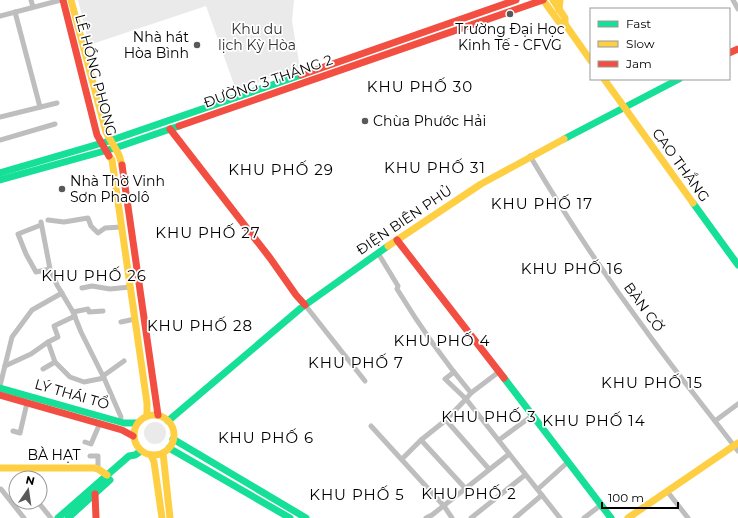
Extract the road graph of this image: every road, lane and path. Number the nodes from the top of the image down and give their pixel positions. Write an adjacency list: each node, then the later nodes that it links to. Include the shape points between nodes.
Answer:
1 (31, 0): 9 (street)
2 (62, 0): 9 (street); 26 (main road, LÊ HỒNG PHONG)
3 (71, 0): 25 (main road, LÊ HỒNG PHONG)
4 (516, 0): 25 (main road, ĐƯỜNG 3 THÁNG 2)
5 (543, 0): 14 (main road, via 559,22); 23 (main road, ĐƯỜNG 3 THÁNG 2)
6 (553, 0): 11 (main road)
7 (560, 0): 11 (main road)
8 (733, 0): 10 (street)
9 (33, 7): 12 (street)
10 (738, 9)
11 (560, 10): 14 (main road)
12 (15, 12): 13 (street); 19 (street)
13 (0, 16)
14 (566, 24): 15 (main road)
15 (590, 60)
16 (605, 80): 20 (main road, CAO THẮNG)
17 (677, 80): 20 (main road, ĐIỆN BIÊN PHỦ)
18 (57, 103): 19 (street)
19 (40, 107): 21 (street)
20 (624, 108): 29 (main road, ĐIỆN BIÊN PHỦ); 36 (main road, CAO THẮNG)
21 (0, 117)
22 (55, 124): 24 (street)
23 (170, 129): 27 (main road, ĐƯỜNG 3 THÁNG 2); 41 (main road)
24 (0, 140)
25 (109, 141): 26 (main road, ĐƯỜNG 3 THÁNG 2); 27 (main road, LÊ HỒNG PHONG)
26 (101, 143): 28 (main road, LÊ HỒNG PHONG); 30 (main road, ĐƯỜNG 3 THÁNG 2)
27 (115, 148): 28 (main road, ĐƯỜNG 3 THÁNG 2); 61 (main road, LÊ HỒNG PHONG, via 124,172)
28 (106, 151): 31 (main road, ĐƯỜNG 3 THÁNG 2); 33 (main road, LÊ HỒNG PHONG, via 112,160)
29 (530, 156): 34 (main road, ĐIỆN BIÊN PHỦ, via 481,184); 66 (street, BÀN CỜ, via 644,330)
30 (0, 173)
31 (0, 180)
32 (48, 220): 33 (street, via 64,222 88,218 91,226 98,232 105,228)
33 (121, 227): 38 (main road, LÊ HỒNG PHONG)
34 (397, 240): 35 (main road, ĐIỆN BIÊN PHỦ); 51 (main road)
35 (378, 253): 41 (main road, ĐIỆN BIÊN PHỦ); 52 (street, via 410,310)
36 (738, 266)
37 (50, 269): 37 (street, via 41,224 18,234 36,272); 40 (street)
38 (130, 287): 39 (street); 44 (main road, LÊ HỒNG PHONG)
39 (82, 288)
40 (62, 294): 43 (street); 49 (street, via 32,310 12,337)
41 (305, 305): 54 (street); 65 (main road, ĐIỆN BIÊN PHỦ)
42 (103, 311): 43 (street, via 89,312 88,309)
43 (74, 314): 46 (street, via 54,326 58,337); 53 (street)
44 (135, 319): 45 (street); 63 (main road, LÊ HỒNG PHONG)
45 (121, 322)
46 (48, 342): 48 (street); 49 (street, via 31,354)
47 (124, 361): 53 (street)
48 (55, 362): 50 (street); 53 (street, via 70,377 84,382)
49 (5, 366): 55 (street)
50 (43, 369)
51 (500, 371): 56 (street); 62 (main road)
52 (454, 372): 56 (street); 58 (street, via 445,379)
53 (104, 377): 67 (street, via 121,418)
54 (365, 381)
55 (0, 387): 67 (main road, LÝ THÁI TỔ)
56 (471, 393): 58 (street)
57 (0, 395): 59 (main road, LÝ THÁI TỔ)
58 (466, 399): 64 (street); 75 (street)
59 (27, 403): 68 (main road, LÝ THÁI TỔ); 71 (street, via 20,433)
60 (738, 404): 66 (street)
61 (158, 415): 63 (main road); 65 (main road)
62 (533, 415): 75 (street); 85 (main road)
63 (147, 416): 69 (main road)
64 (446, 420): 74 (street); 88 (street)
65 (168, 421): 73 (main road, via 173,430)
66 (715, 421): 77 (street, BÀN CỜ)
67 (120, 422): 69 (main road, LÝ THÁI TỔ)
68 (100, 423): 72 (main road, LÝ THÁI TỔ); 76 (street, via 91,444)
69 (137, 423): 72 (main road)
70 (371, 426): 84 (street)
71 (13, 431)
72 (133, 436): 79 (main road)
73 (173, 440): 78 (main road); 108 (main road)
74 (421, 440): 84 (street); 91 (street)
75 (499, 440): 81 (street)
76 (86, 442)
77 (737, 447): 94 (main road)
78 (169, 448): 80 (main road); 107 (main road)
79 (138, 453): 82 (main road); 90 (main road, via 129,456); 95 (main road)
80 (163, 453): 82 (main road); 106 (main road)
81 (509, 454): 88 (street); 89 (street)
82 (151, 455): 105 (main road)
83 (90, 456): 87 (street, via 98,456)
84 (402, 459): 98 (street)
85 (568, 462): 93 (street); 97 (main road)
86 (0, 468): 87 (main road, BÀ HẠT)
87 (98, 469): 90 (main road, BÀ HẠT)
88 (489, 469): 91 (street)
89 (525, 475): 93 (street); 111 (street)
90 (106, 476): 102 (main road)
91 (465, 488): 98 (street)
92 (0, 489): 100 (street)
93 (538, 489): 96 (street)
94 (667, 491): 116 (main road); 117 (street)
95 (95, 494): 103 (main road); 104 (main road)
96 (542, 495): 112 (street); 113 (street)
97 (601, 505): 114 (street); 115 (main road)
98 (444, 506): 109 (street); 110 (street)
99 (45, 510): 101 (street)
100 (24, 518)
101 (52, 518)
102 (58, 518)
103 (68, 518)
104 (96, 518)
105 (162, 518)
106 (170, 518)
107 (290, 518)
108 (306, 518)
109 (426, 518)
110 (452, 518)
111 (471, 518)
112 (515, 518)
113 (560, 518)
114 (584, 518)
115 (611, 518)
116 (628, 518)
117 (688, 518)

